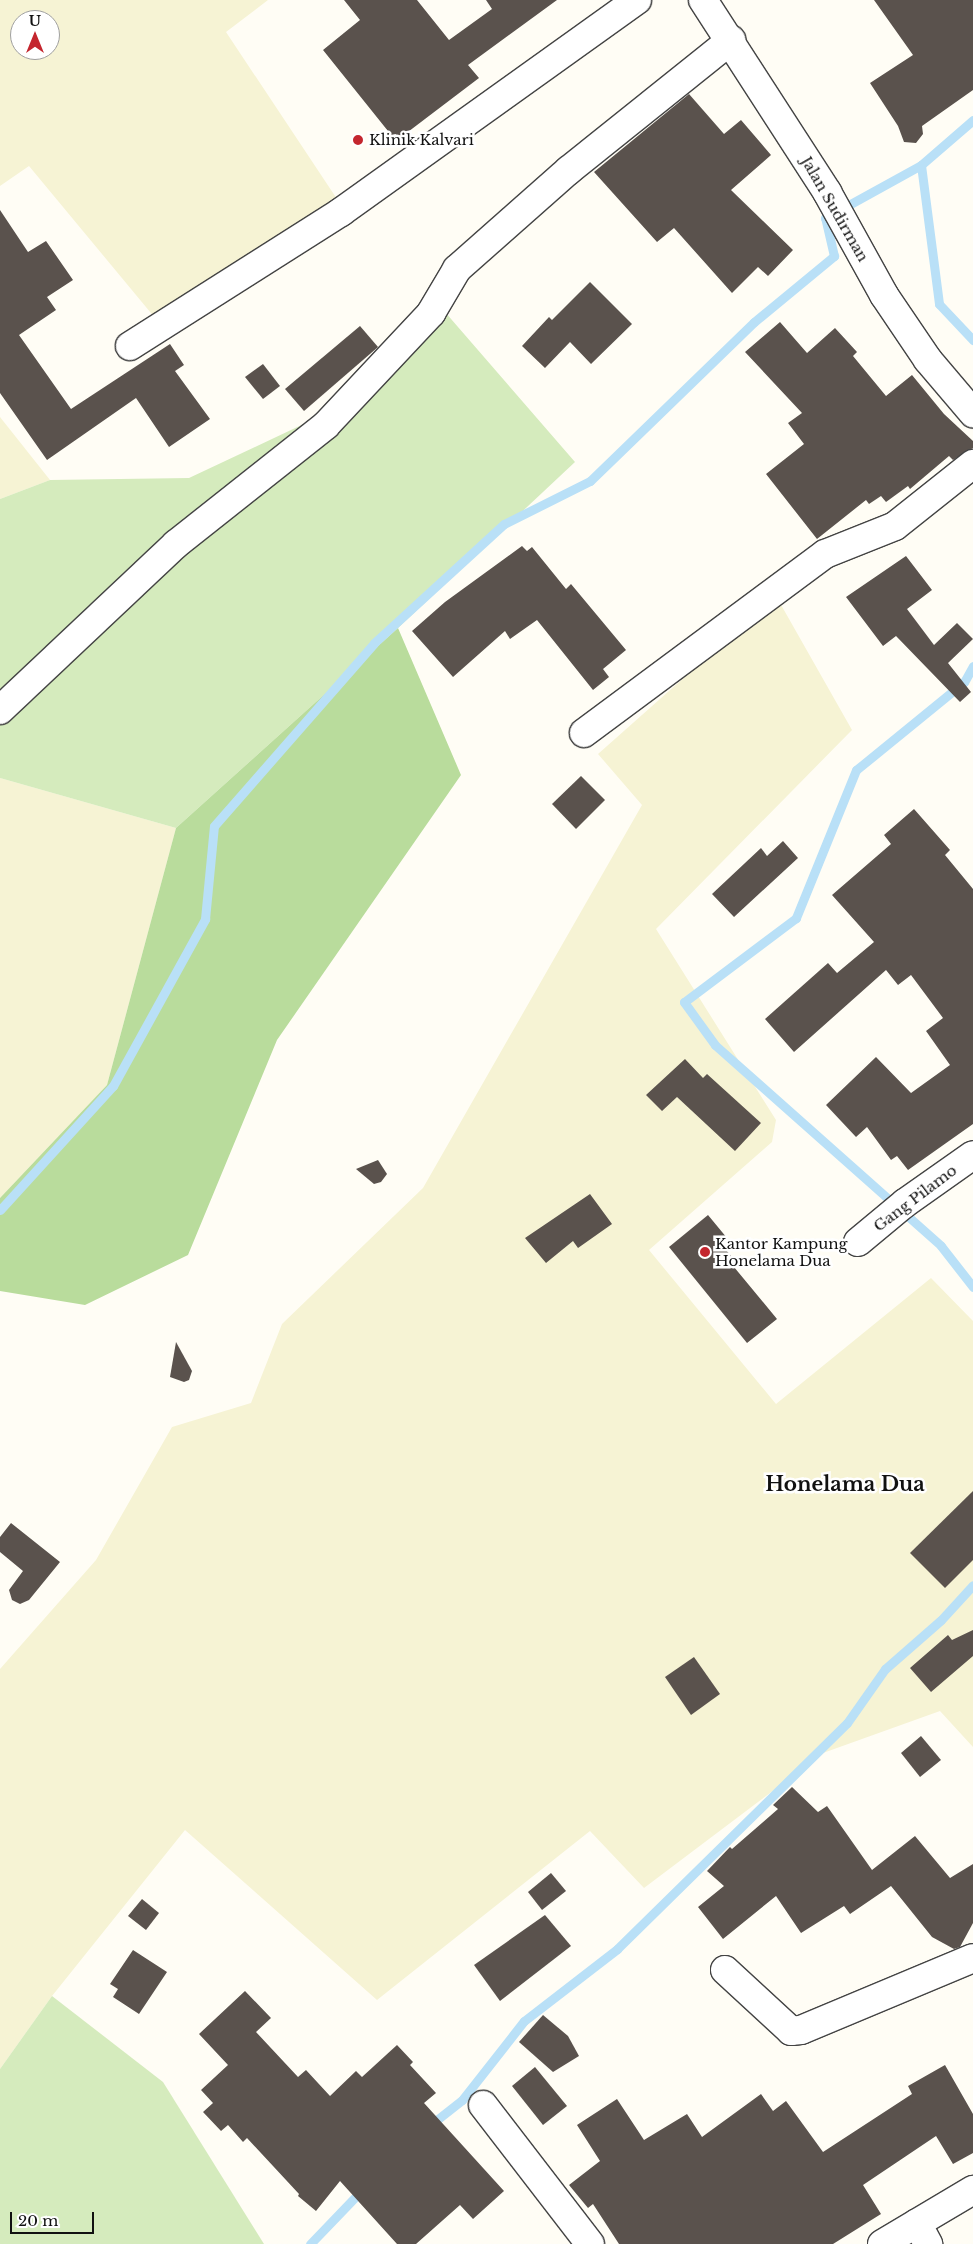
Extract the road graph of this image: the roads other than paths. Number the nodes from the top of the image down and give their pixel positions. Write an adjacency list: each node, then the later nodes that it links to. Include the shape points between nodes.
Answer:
1 (637, 0): 4 (street, via 341,212)
2 (703, 0): 3 (street, Jalan Sudirman)
3 (731, 40): 5 (street, Jalan Sudirman, via 847,225 884,294 928,360); 7 (street, via 570,170 457,269 431,313 326,425 176,544)
4 (130, 346)
5 (973, 413)
6 (973, 464): 8 (street, via 894,526 825,554)
7 (0, 710)
8 (584, 733)
9 (973, 1155): 10 (street, Gang Pilamo, via 898,1208)
10 (858, 1242)
11 (973, 1958): 12 (street, via 801,2030 791,2031)
12 (725, 1970)
13 (483, 2105): 16 (street)
14 (973, 2190): 15 (street)
15 (923, 2234): 17 (street)
16 (590, 2244)
17 (882, 2244)

